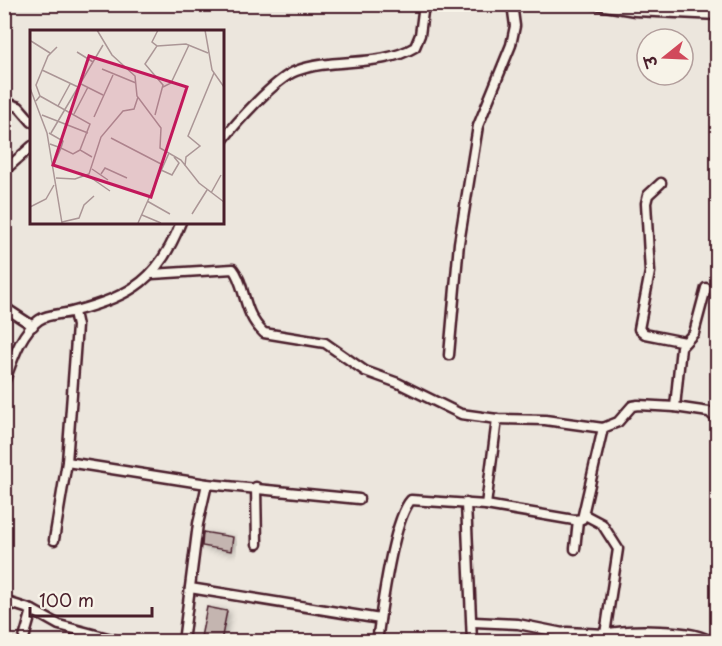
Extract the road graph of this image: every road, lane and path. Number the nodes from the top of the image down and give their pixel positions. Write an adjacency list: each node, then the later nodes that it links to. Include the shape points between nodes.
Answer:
1 (424, 4): 7 (street, via 415,47 387,56 296,71)
2 (512, 4): 18 (street, via 515,26 511,45 478,126 459,243)
3 (593, 4): 4 (street, via 635,11)
4 (717, 15)
5 (4, 102): 6 (street, via 19,107)
6 (30, 120)
7 (224, 136)
8 (30, 148): 9 (street)
9 (4, 171)
10 (661, 183): 17 (street, via 648,195 646,203 650,272 639,329 645,334)
11 (180, 224): 12 (street)
12 (152, 274): 15 (street, via 137,286); 21 (street, via 233,269 246,306 264,333 325,344 365,371 398,383 438,405 461,414)
13 (706, 288): 17 (street, via 694,333)
14 (4, 307): 16 (street)
15 (74, 312): 16 (street, via 45,317); 24 (street, via 77,326)
16 (33, 326): 19 (street)
17 (685, 342): 20 (street, via 681,347)
18 (449, 355)
19 (4, 383)
20 (675, 407): 22 (street, via 709,412); 23 (street, via 632,406 618,422)
21 (497, 419): 23 (street, via 545,420); 29 (street)
22 (717, 420)
23 (603, 428): 30 (street)
24 (67, 462): 25 (street); 31 (street)
25 (207, 484): 26 (street); 34 (street)
26 (256, 487): 27 (street); 32 (street)
27 (359, 499)
28 (466, 503): 29 (street); 38 (street, via 417,499 406,506); 39 (street)
29 (486, 505): 30 (street)
30 (582, 518): 33 (street); 41 (street, via 602,524 618,549)
31 (54, 540)
32 (257, 544)
33 (575, 549)
34 (190, 588): 38 (street); 44 (street)
35 (6, 602): 36 (street); 37 (street)
36 (32, 610): 42 (street); 43 (street, via 59,625)
37 (4, 613)
38 (380, 619): 45 (street)
39 (474, 622): 40 (street, via 518,624); 46 (street)
40 (563, 633): 41 (street); 47 (street)
41 (606, 638): 48 (street, via 625,631 690,634 705,636)
42 (23, 642)
43 (123, 642)
44 (183, 642)
45 (377, 642)
46 (472, 642)
47 (558, 642)
48 (711, 642)

